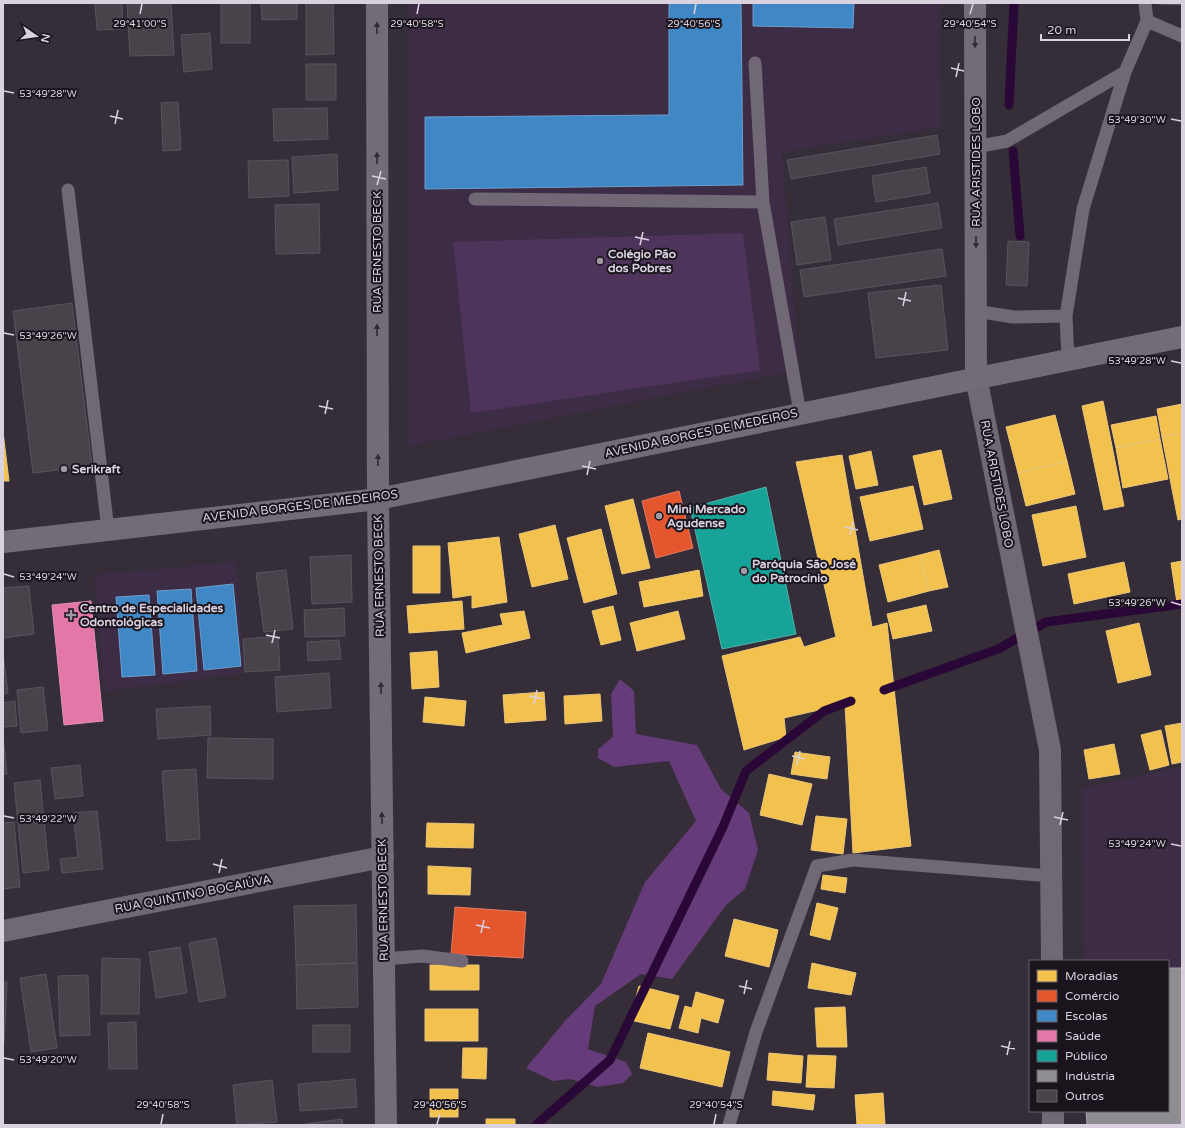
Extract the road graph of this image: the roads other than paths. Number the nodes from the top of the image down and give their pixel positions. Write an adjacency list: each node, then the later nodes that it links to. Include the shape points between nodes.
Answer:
1 (377, 3): 18 (street, RUA ERNESTO BECK, one-way to 1)
2 (975, 3): 8 (street, RUA ARISTIDES LOBO, one-way to 8)
3 (1144, 3): 4 (lane)
4 (1147, 20): 5 (lane); 7 (lane)
5 (1182, 36)
6 (755, 63): 11 (lane)
7 (1125, 72): 8 (lane, via 1007,141); 13 (lane, via 1083,209)
8 (976, 148): 12 (street, RUA ARISTIDES LOBO, one-way to 12)
9 (68, 190): 19 (lane)
10 (475, 199): 11 (lane)
11 (763, 202): 17 (lane)
12 (976, 311): 13 (lane, via 1013,317); 16 (street, RUA ARISTIDES LOBO)
13 (1066, 316): 15 (lane)
14 (1182, 337): 15 (street, AVENIDA BORGES DE MEDEIROS)
15 (1068, 359): 16 (street, AVENIDA BORGES DE MEDEIROS)
16 (976, 377): 17 (street, AVENIDA BORGES DE MEDEIROS); 22 (street, RUA ARISTIDES LOBO, via 1050,750)
17 (800, 413): 18 (street, AVENIDA BORGES DE MEDEIROS)
18 (378, 499): 19 (street, AVENIDA BORGES DE MEDEIROS); 21 (street, RUA ERNESTO BECK, one-way to 18)
19 (108, 530): 20 (street, AVENIDA BORGES DE MEDEIROS)
20 (3, 542)
21 (383, 857): 23 (street, RUA QUINTINO BOCAIÚVA); 24 (street, RUA ERNESTO BECK)
22 (1051, 876): 25 (street, RUA ARISTIDES LOBO); 29 (lane, via 853,860 817,866 756,1032)
23 (3, 931)
24 (384, 959): 26 (lane, via 422,956); 28 (street, RUA ERNESTO BECK)
25 (1052, 960)
26 (462, 961)
27 (1053, 1112): 30 (street)
28 (386, 1125)
29 (729, 1125)
30 (1053, 1125)

